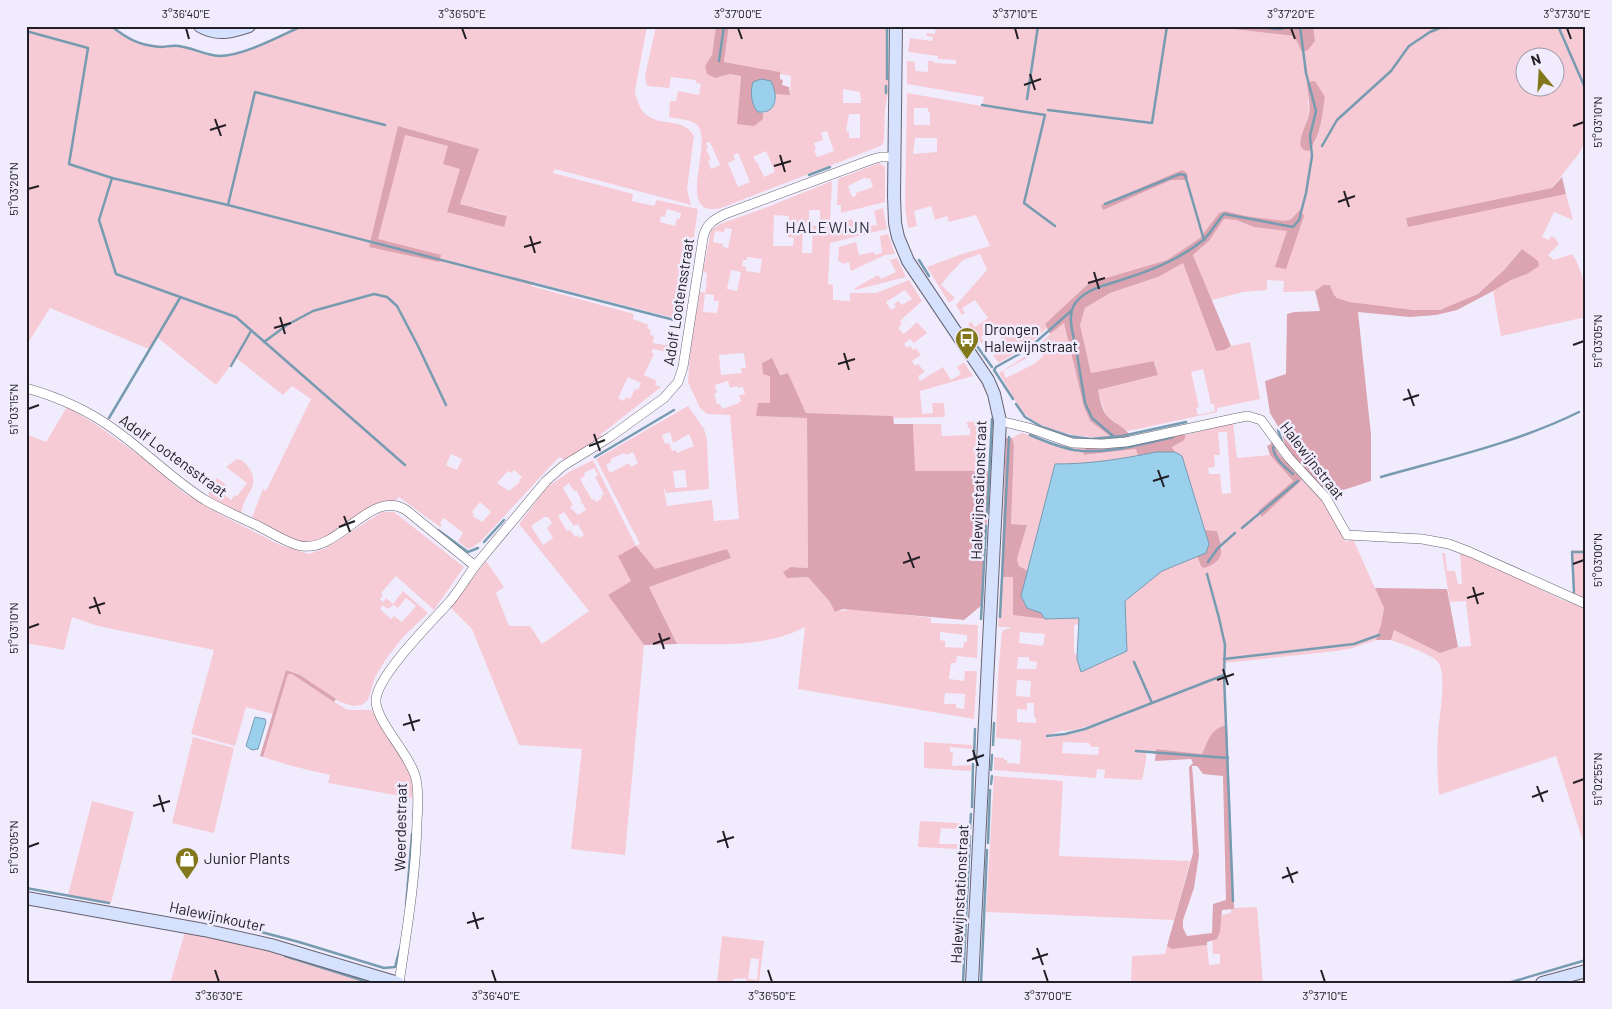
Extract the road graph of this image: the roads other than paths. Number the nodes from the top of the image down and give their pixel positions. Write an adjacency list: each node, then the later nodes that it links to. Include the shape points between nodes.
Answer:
1 (200, 26): 2 (street, via 227,33)
2 (249, 26)
3 (896, 26): 4 (street, Halewijnstationstraat)
4 (894, 157): 6 (street, Halewijnstationstraat, via 895,223 902,248 915,273 988,380); 7 (street, Adolf Lootensstraat, via 872,159 725,214 708,224 678,382 664,398 562,466)
5 (26, 388): 7 (street, Adolf Lootensstraat, via 85,410 120,433 205,500 298,545 317,545 331,540 370,512 392,504 406,510)
6 (1000, 421): 8 (street, Halewijnstraat, via 1072,443 1102,444 1256,417 1326,498 1347,535 1422,538 1449,544); 12 (street, Halewijnstationstraat)
7 (475, 566): 11 (street, Weerdestraat, via 396,663 376,699 379,712 412,767 418,789 411,906)
8 (1586, 604)
9 (26, 898): 11 (street, Halewijnkouter, via 271,945)
10 (1586, 971): 13 (street)
11 (398, 983)
12 (972, 983)
13 (1542, 983)

